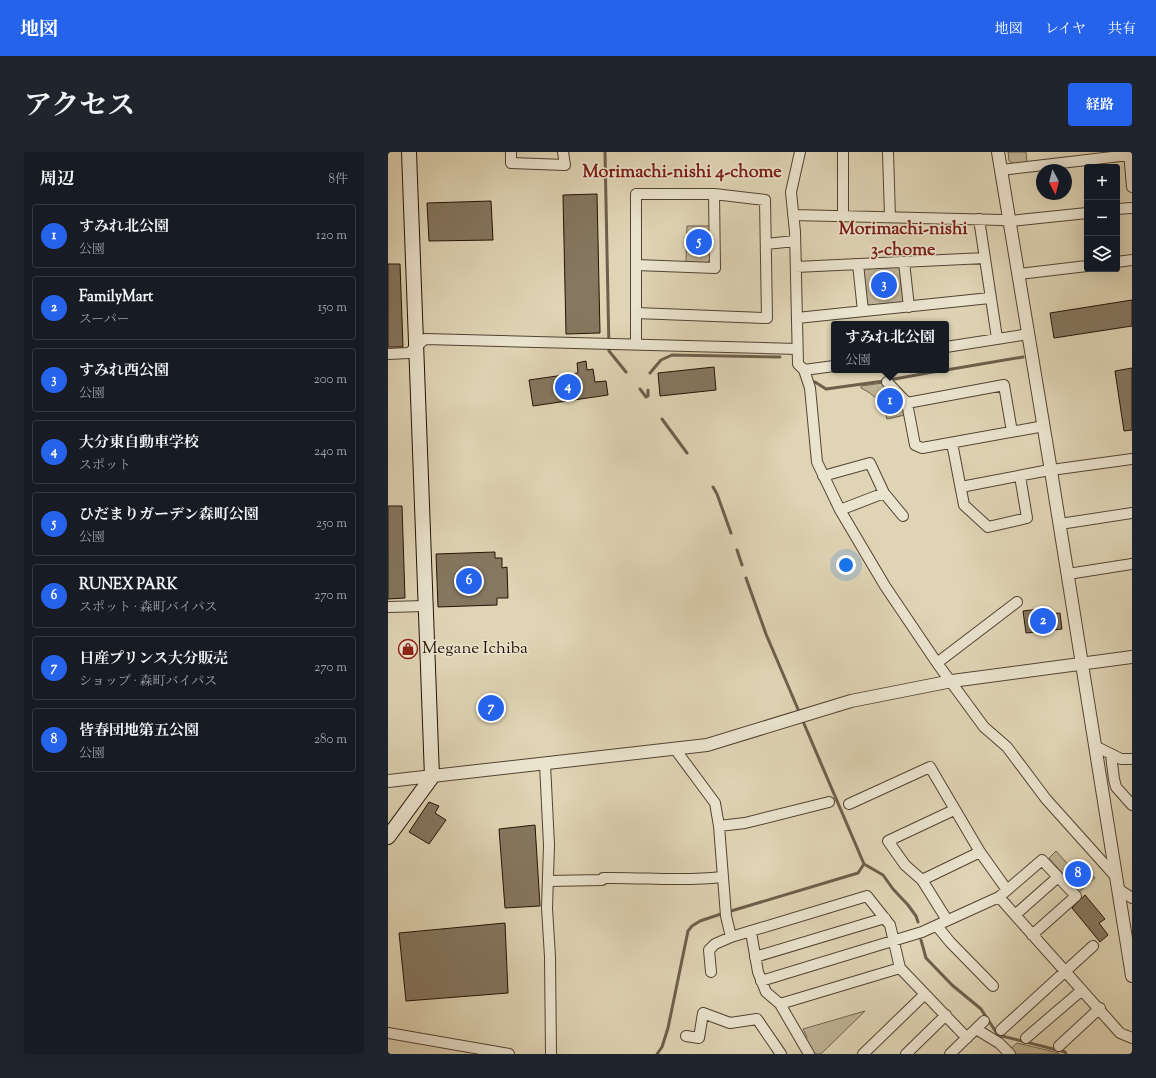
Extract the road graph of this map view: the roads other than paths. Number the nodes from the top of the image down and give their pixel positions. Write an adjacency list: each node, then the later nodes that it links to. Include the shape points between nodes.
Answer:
1 (409, 152): 40 (main road)
2 (511, 152): 3 (street, via 511,163 565,165)
3 (563, 152)
4 (800, 152): 15 (street, via 791,192)
5 (843, 152): 16 (street)
6 (888, 152): 17 (street)
7 (998, 152): 9 (street)
8 (1130, 159): 9 (street); 10 (street)
9 (1001, 170): 19 (street)
10 (1132, 187)
11 (714, 194): 21 (street, via 765,200); 27 (street, via 636,194); 27 (street, via 715,268)
12 (1132, 208): 13 (street)
13 (1120, 209)
14 (1084, 213): 19 (street)
15 (793, 215): 16 (street); 20 (street)
16 (843, 216): 17 (street)
17 (890, 217): 18 (street)
18 (978, 219): 19 (street); 22 (street)
19 (1010, 221): 30 (street)
20 (795, 241): 21 (street); 29 (street)
21 (766, 244): 34 (street, via 767,318)
22 (985, 258): 24 (street); 31 (street)
23 (1132, 260): 25 (street)
24 (904, 262): 26 (street); 32 (street)
25 (1120, 262)
26 (858, 264): 29 (street); 33 (street)
27 (636, 265): 34 (street)
28 (1084, 266): 30 (street)
29 (796, 267): 35 (street)
30 (1019, 274): 36 (street)
31 (990, 298): 32 (street); 37 (street)
32 (909, 307): 33 (street)
33 (863, 312): 35 (street)
34 (636, 313): 38 (street)
35 (797, 318): 41 (street)
36 (1029, 334): 37 (street); 47 (street)
37 (997, 338): 39 (street)
38 (636, 345): 40 (street, via 425,339); 41 (street)
39 (949, 346)
40 (416, 347): 42 (street, via 409,353); 63 (main road)
41 (797, 349): 44 (street, via 798,364)
42 (388, 354)
43 (831, 366): 44 (street)
44 (804, 370): 52 (street, via 810,388 817,462)
45 (887, 382): 46 (street)
46 (907, 403): 48 (street, via 1004,385); 49 (street, via 915,445 922,448)
47 (1044, 426): 48 (street); 51 (street)
48 (1012, 432): 49 (street)
49 (952, 443): 54 (street)
50 (1132, 459): 51 (street)
51 (1052, 471): 53 (street); 59 (street)
52 (824, 476): 55 (street, via 870,463); 56 (street)
53 (1020, 476): 54 (street); 54 (street, via 1027,518 988,527 964,505)
54 (960, 487)
55 (884, 493): 56 (street); 58 (street)
56 (840, 510): 66 (street, via 885,586)
57 (1132, 514): 59 (street)
58 (903, 516)
59 (1060, 524): 61 (street)
60 (1132, 564): 61 (street)
61 (1068, 574): 67 (street)
62 (1017, 602): 66 (street)
63 (426, 606): 64 (street); 74 (main road)
64 (388, 607)
65 (1132, 657): 67 (street)
66 (937, 663): 68 (street)
67 (1082, 664): 68 (street); 69 (street)
68 (952, 681): 70 (street, via 851,701 707,745); 87 (street, via 984,727 1007,747 1046,799)
69 (1095, 746): 71 (street); 87 (street)
70 (675, 749): 73 (street); 80 (street, via 715,803)
71 (1111, 755): 72 (street); 78 (street, via 1116,787)
72 (1132, 760)
73 (545, 764): 74 (street); 86 (street)
74 (432, 777): 75 (street); 81 (main road)
75 (388, 781)
76 (829, 802): 80 (street, via 745,824)
77 (849, 804): 79 (street, via 930,767)
78 (1132, 805)
79 (954, 810): 82 (street); 85 (street, via 888,842 905,865)
80 (719, 826): 84 (street)
81 (388, 837)
82 (980, 852): 85 (street); 88 (street)
83 (1058, 877): 88 (street, via 1042,860); 91 (street); 96 (street, via 1076,896)
84 (723, 879): 86 (street, via 721,877 662,880 632,877); 97 (street)
85 (922, 880): 93 (street)
86 (548, 881): 122 (street)
87 (1117, 883): 90 (street); 104 (street)
88 (1008, 890): 89 (street)
89 (999, 897): 91 (street); 93 (street)
90 (1132, 898)
91 (1015, 916): 96 (street)
92 (885, 918): 95 (street, via 867,896); 98 (street, via 890,924); 100 (street)
93 (947, 920): 94 (street)
94 (937, 926): 98 (street); 106 (street)
95 (751, 932): 97 (street); 100 (street)
96 (1032, 935): 102 (street)
97 (731, 937): 103 (street, via 715,944 709,950)
98 (895, 940): 101 (street); 105 (street)
99 (1093, 946): 102 (street)
100 (755, 957): 105 (street)
101 (900, 968): 108 (street); 109 (street)
102 (1066, 971): 107 (street); 114 (street)
103 (711, 972)
104 (1132, 976)
105 (761, 981): 109 (street, via 766,992)
106 (993, 986)
107 (1082, 990): 110 (street); 118 (street)
108 (925, 994): 111 (street); 125 (street)
109 (780, 1004): 124 (street)
110 (1100, 1008): 119 (street, via 1120,1033); 120 (street)
111 (946, 1015): 117 (street); 126 (street)
112 (984, 1021): 113 (street)
113 (976, 1029): 117 (street); 128 (street, via 999,1043)
114 (1001, 1030)
115 (388, 1033): 121 (street)
116 (686, 1036): 123 (street, via 699,1038 704,1013 730,1023 757,1020)
117 (967, 1038): 127 (street)
118 (1026, 1038)
119 (1132, 1038)
120 (1059, 1046)
121 (509, 1054)
122 (551, 1054)
123 (781, 1054)
124 (809, 1054)
125 (863, 1054)
126 (906, 1054)
127 (950, 1054)
128 (1010, 1054)

